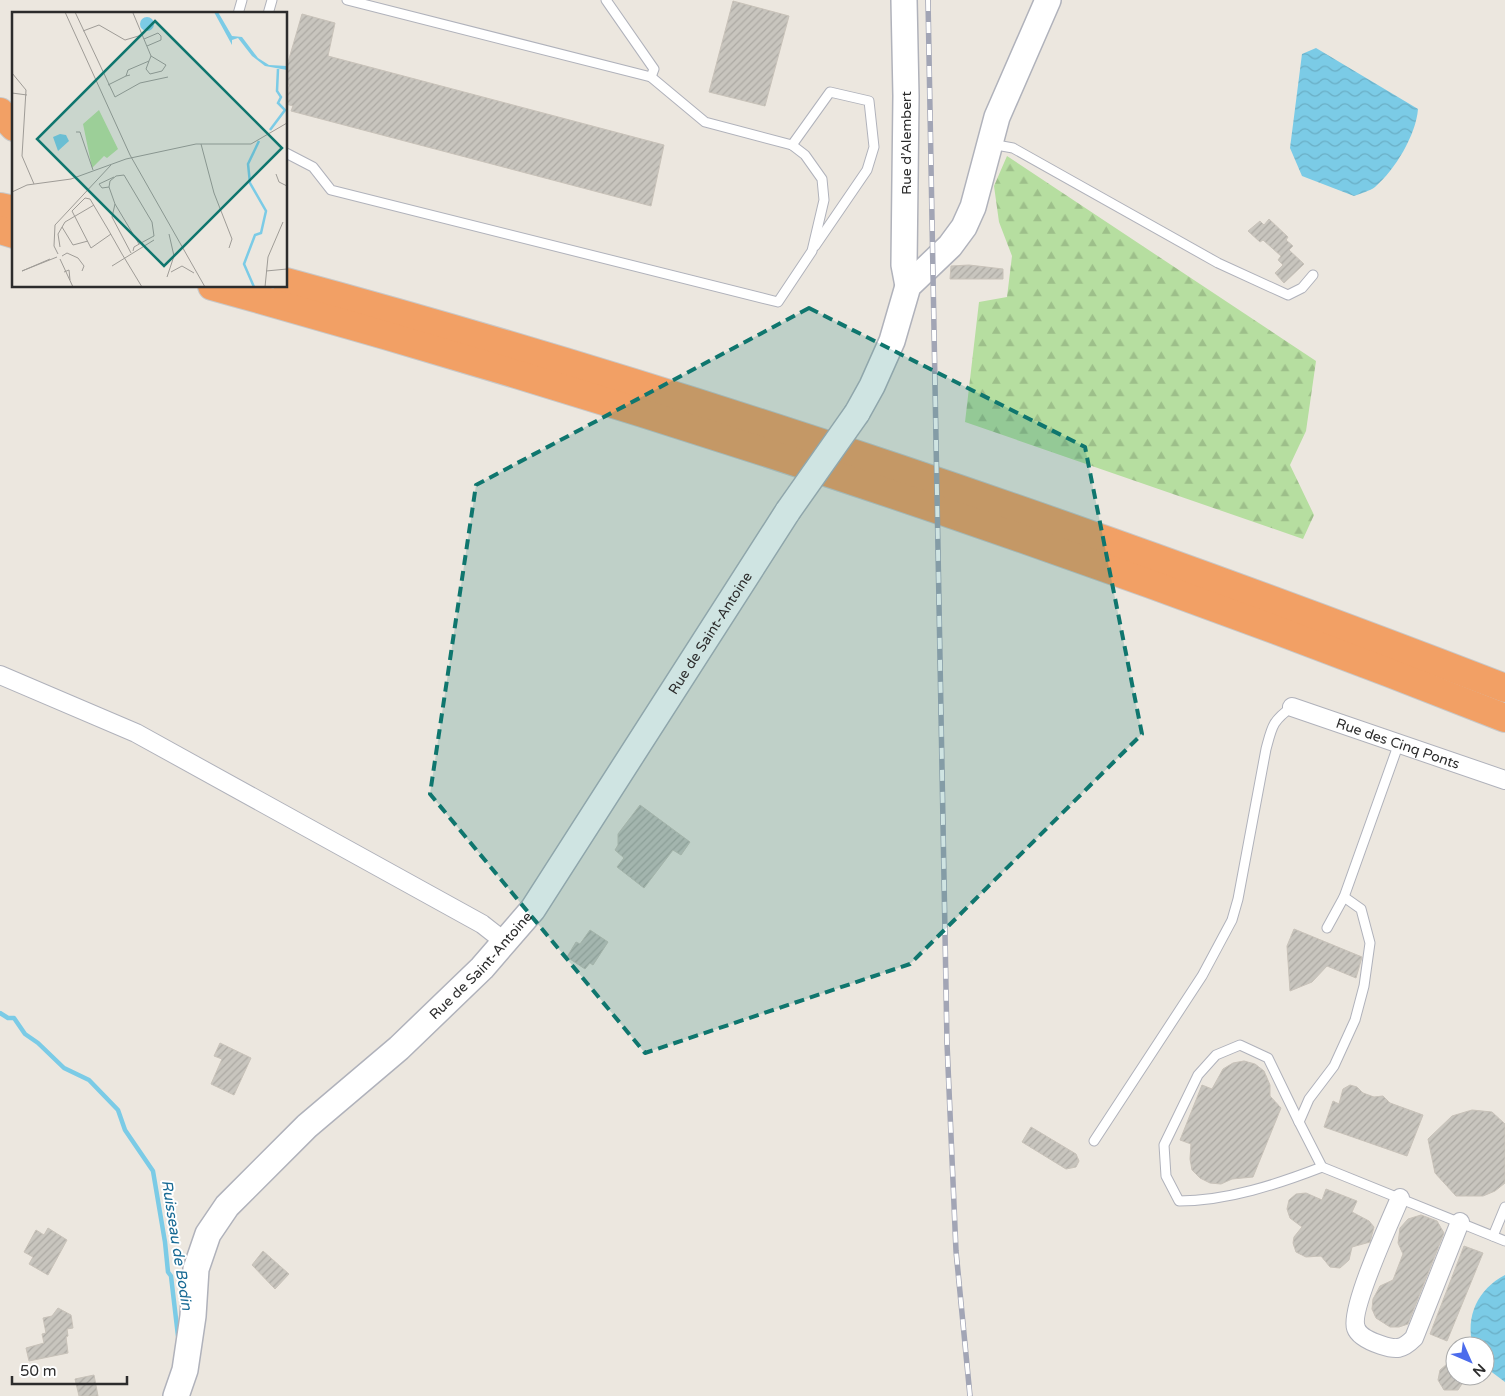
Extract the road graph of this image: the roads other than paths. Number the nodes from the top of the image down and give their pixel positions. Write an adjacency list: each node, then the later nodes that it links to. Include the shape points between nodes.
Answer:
1 (347, 0): 5 (lane)
2 (606, 0): 5 (lane, via 654,69)
3 (904, 0): 15 (street, Rue d’Alembert, via 904,265)
4 (1048, 0): 8 (street, via 997,117)
5 (651, 78): 9 (lane, via 705,122)
6 (0, 112): 7 (highway)
7 (12, 125)
8 (989, 144): 13 (lane, via 1013,148 1218,264 1288,295 1302,288); 15 (street, via 964,226 950,246)
9 (792, 145): 11 (lane, via 805,155 822,179 824,200); 11 (lane, via 830,92 869,101 874,147 867,170)
10 (288, 154): 11 (lane, via 313,167 332,190 778,302)
11 (812, 251)
12 (288, 267): 17 (highway, via 363,290)
13 (1313, 275)
14 (288, 283): 17 (highway)
15 (908, 286): 26 (street, Rue de Saint-Antoine, bridge, via 892,341 856,413 788,512 557,873)
16 (219, 288): 21 (highway, via 584,396 942,512 1256,622)
17 (384, 308): 19 (highway, via 1001,502)
18 (0, 675): 26 (street, via 136,732 482,924)
19 (1505, 688)
20 (1292, 707): 22 (street, Rue des Cinq Ponts); 28 (lane, via 1278,717 1272,728 1238,899 1222,943)
21 (1505, 718)
22 (1399, 743): 23 (street, Rue des Cinq Ponts); 24 (lane)
23 (1505, 780)
24 (1344, 898): 25 (lane); 27 (lane, via 1361,909 1370,943 1364,986 1355,1020 1334,1066 1309,1099)
25 (1327, 928)
26 (505, 942): 35 (street, Rue de Saint-Antoine, via 399,1048 307,1126 227,1206 208,1234 196,1269 185,1370)
27 (1299, 1122): 29 (lane); 29 (lane, via 1268,1058 1240,1044 1216,1055 1198,1075 1164,1146 1166,1176 1179,1201 1202,1201 1288,1180)
28 (1094, 1140)
29 (1322, 1167): 30 (lane)
30 (1400, 1198): 32 (lane); 32 (street, via 1355,1319 1356,1329 1378,1344 1396,1350 1414,1338)
31 (1505, 1208): 33 (lane)
32 (1460, 1222): 33 (lane)
33 (1493, 1236): 34 (lane)
34 (1505, 1241)
35 (176, 1396)

